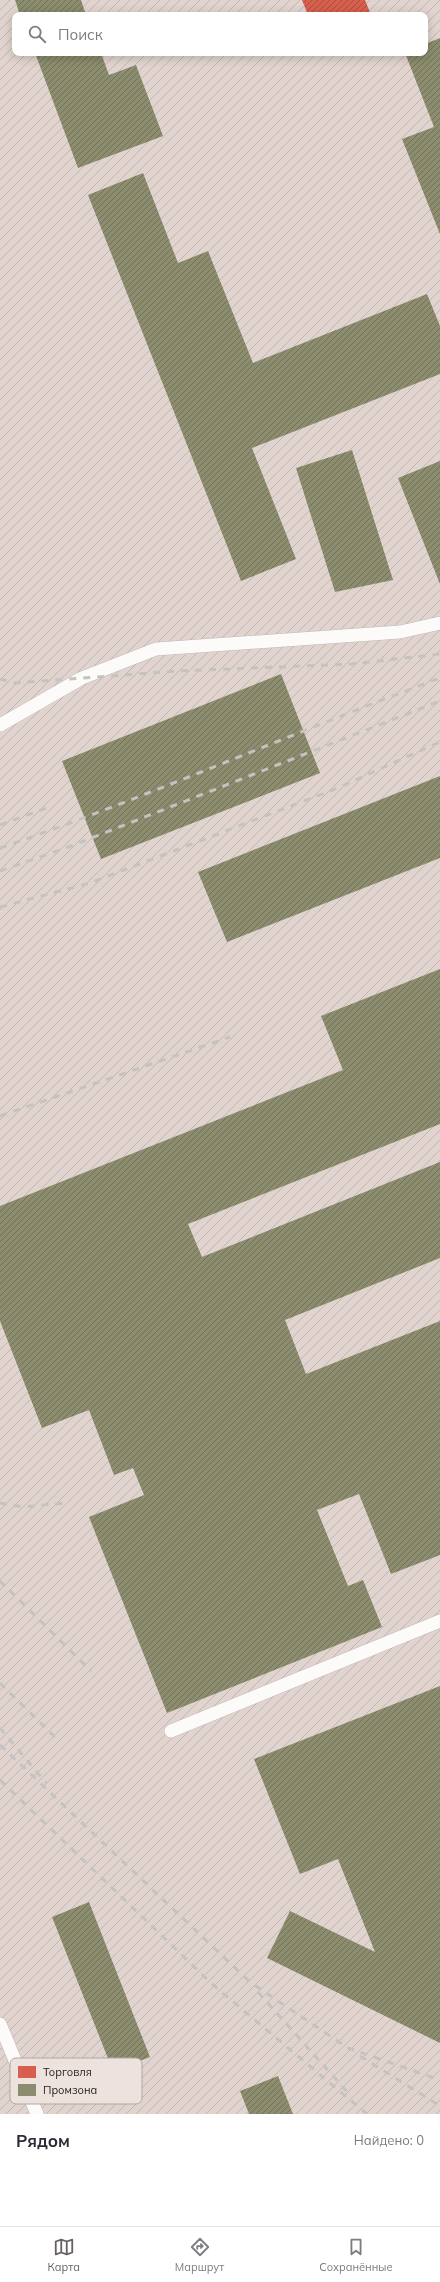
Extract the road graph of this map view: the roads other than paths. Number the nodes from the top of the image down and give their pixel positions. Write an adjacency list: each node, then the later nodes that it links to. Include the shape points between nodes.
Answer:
1 (440, 623): 2 (lane, via 400,632 156,649 82,678)
2 (0, 725)
3 (440, 1621): 4 (lane)
4 (171, 1731)
5 (0, 2024): 6 (lane)
6 (14, 2058)
7 (33, 2104): 8 (lane)
8 (37, 2114)

